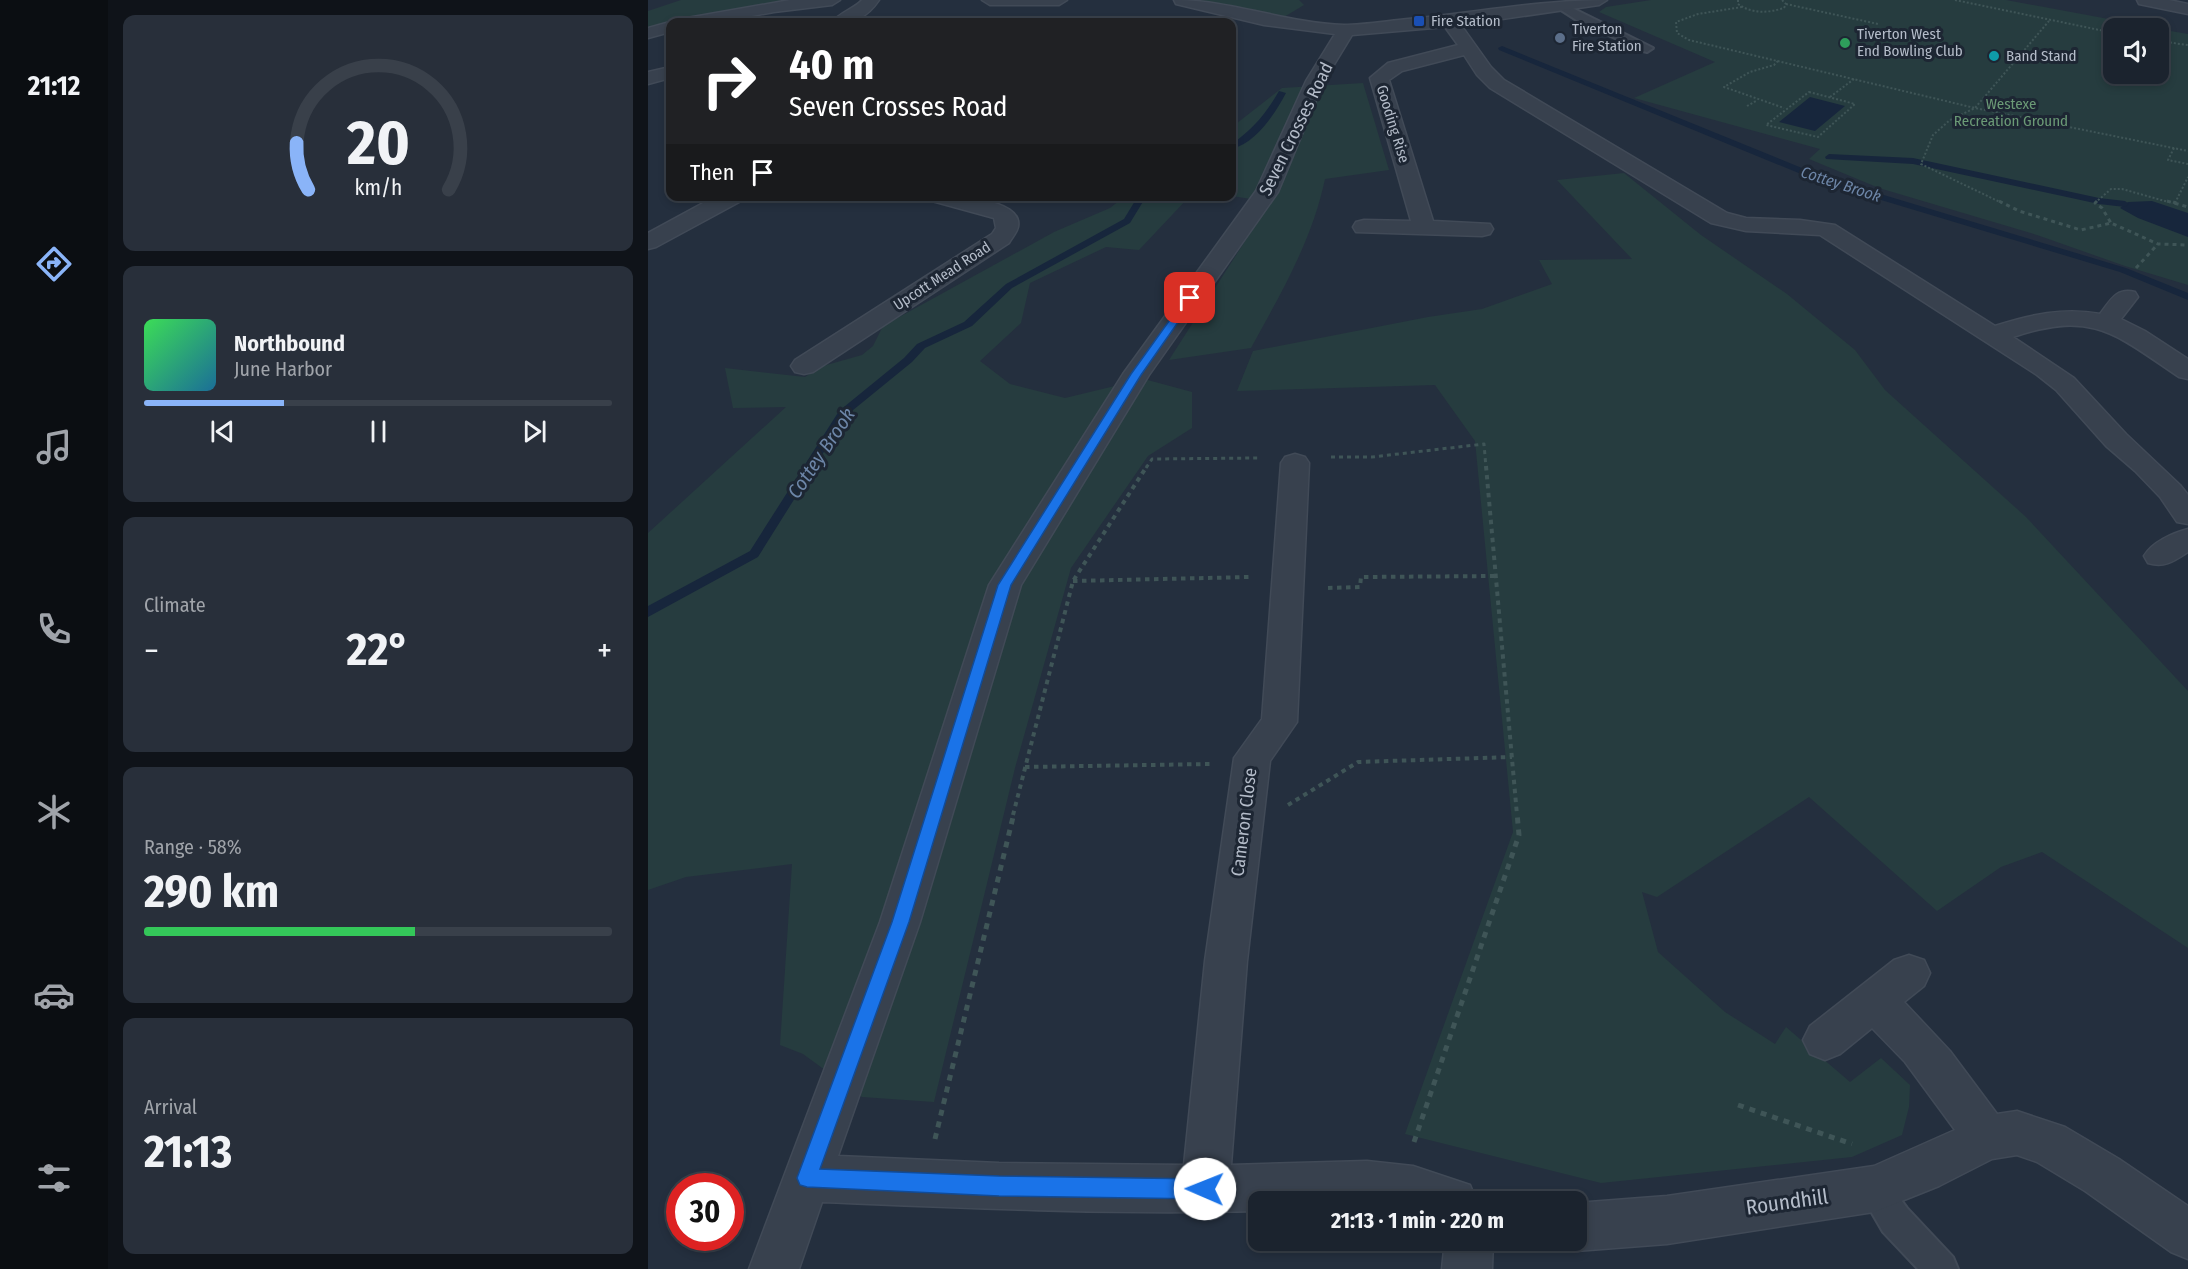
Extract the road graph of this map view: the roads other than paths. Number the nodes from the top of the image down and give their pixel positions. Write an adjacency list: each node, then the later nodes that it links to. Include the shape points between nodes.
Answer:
1 (822, 0): 12 (street)
2 (871, 0): 13 (street)
3 (990, 0): 4 (street)
4 (1059, 0)
5 (1182, 0): 17 (street, via 1264,20)
6 (1475, 0): 11 (street)
7 (1599, 0): 9 (street)
8 (2145, 0): 10 (street)
9 (1562, 6): 11 (street); 20 (lane)
10 (2185, 9): 14 (street)
11 (1490, 16): 15 (street)
12 (716, 18)
13 (848, 18)
14 (2169, 18)
15 (1450, 21): 17 (street); 19 (street)
16 (666, 28): 18 (street)
17 (1346, 30): 42 (street, Seven Crosses Road, via 1315,81 1267,192 1136,374 1005,585 900,922)
18 (648, 33)
19 (1469, 48): 26 (street, Gooding Rise, via 1395,67 1379,78); 31 (street, via 1497,84 1719,218 1735,224 1808,225 1827,230)
20 (1647, 48)
21 (666, 74): 22 (street)
22 (648, 78)
23 (724, 201): 28 (street)
24 (958, 201): 32 (street, Upcott Mead Road, via 1002,213 1007,219 1001,238 846,348)
25 (1364, 227): 26 (street)
26 (1424, 228): 27 (street)
27 (1482, 229)
28 (648, 242)
29 (2126, 297): 30 (street)
30 (2106, 322): 31 (street, via 2070,317 2047,319); 33 (street)
31 (1993, 335): 35 (street, via 2065,384 2170,491)
32 (804, 366)
33 (2188, 371)
34 (1295, 464): 44 (street, Cameron Close, via 1279,722 1251,763 1225,973)
35 (2188, 515)
36 (2188, 538): 37 (street)
37 (2159, 556)
38 (1909, 972): 39 (street)
39 (1873, 1000): 40 (street); 41 (street, via 1937,1065)
40 (1825, 1040)
41 (1987, 1138): 43 (street, Roundhill); 47 (street, Roundhill, via 2017,1133 2049,1143)
42 (807, 1178): 44 (street); 49 (street, Seven Crosses Road)
43 (1884, 1185): 46 (street, Roundhill, via 1667,1220); 51 (lane, via 1895,1220)
44 (1205, 1189): 45 (street, via 1366,1184)
45 (1419, 1191)
46 (1587, 1226)
47 (2188, 1235)
48 (1468, 1251): 50 (street)
49 (774, 1269)
50 (1467, 1269)
51 (1941, 1269)

